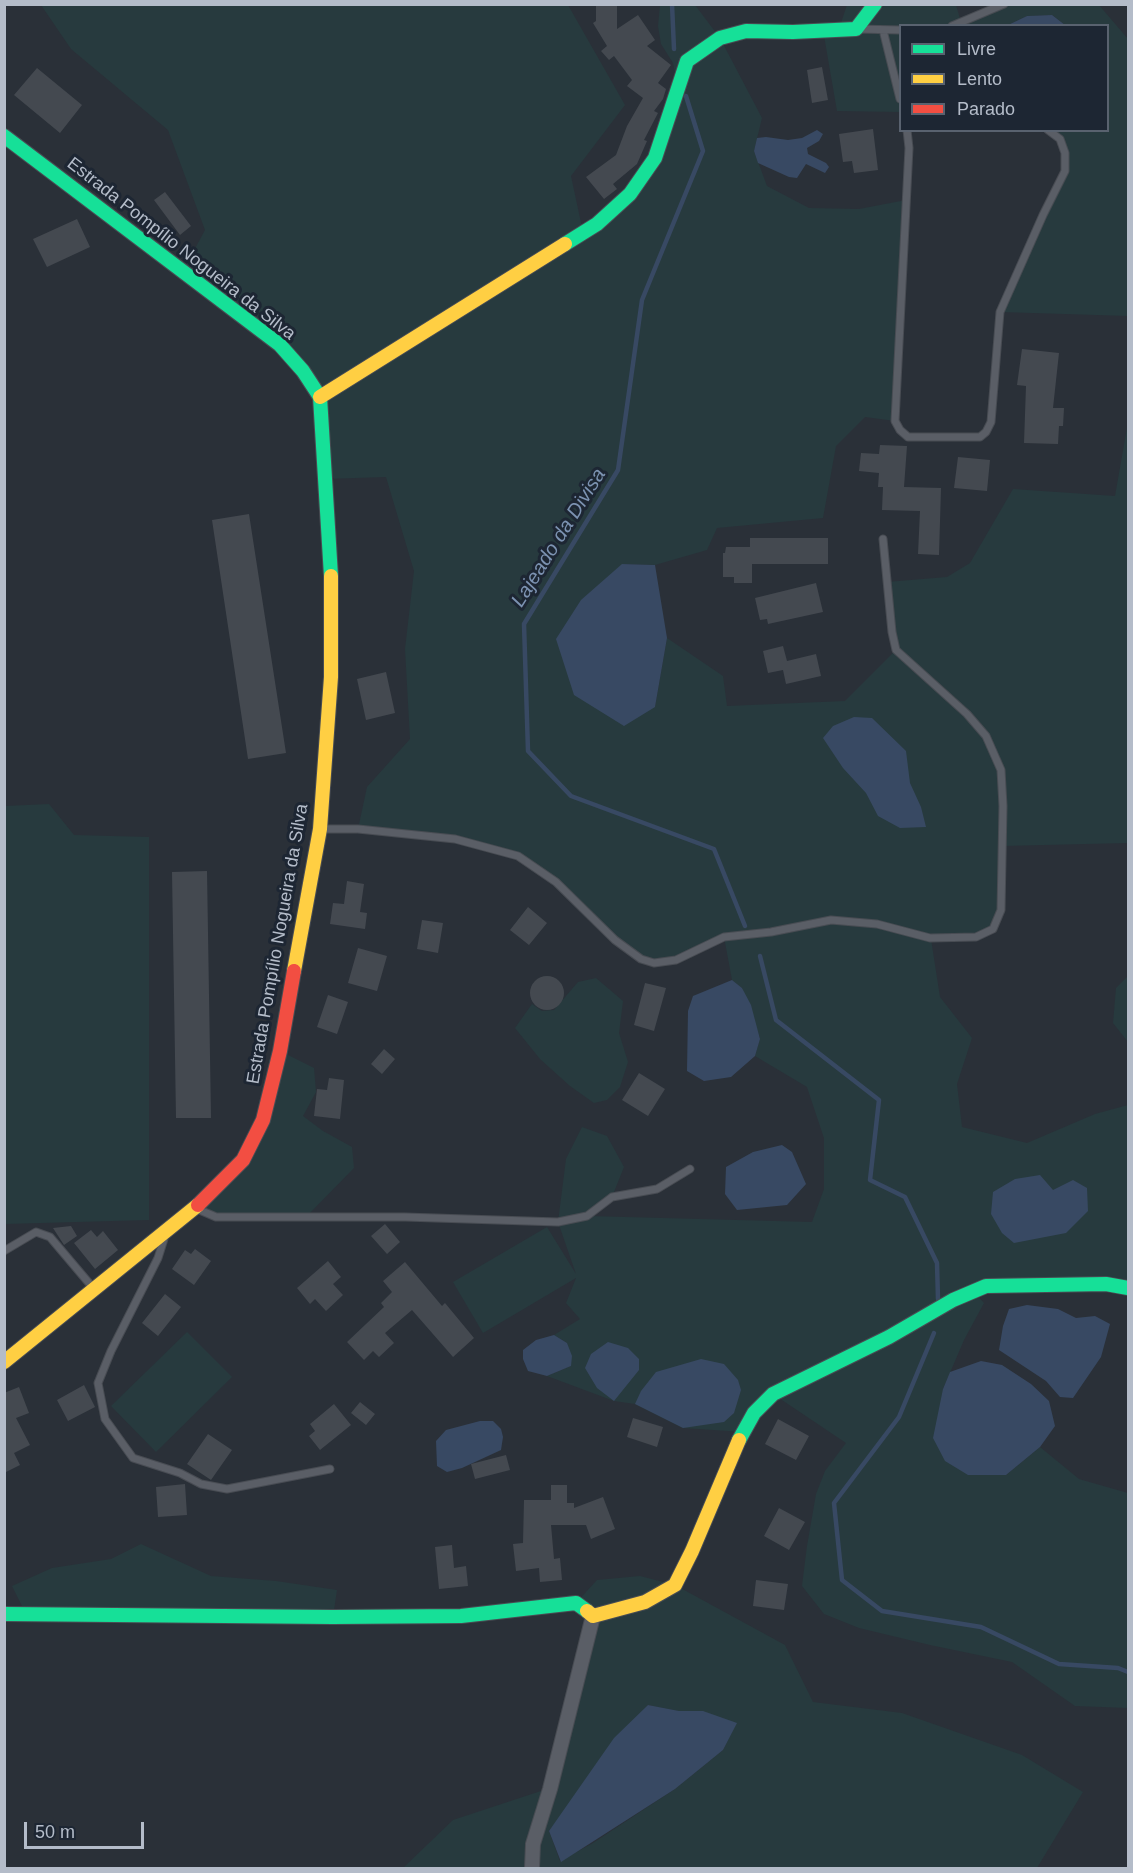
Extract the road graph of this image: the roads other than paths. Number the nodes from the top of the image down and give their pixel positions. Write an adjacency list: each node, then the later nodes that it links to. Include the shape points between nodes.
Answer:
1 (874, 4): 4 (street)
2 (1004, 4): 3 (lane)
3 (957, 24)
4 (856, 29): 5 (lane); 11 (street, via 746,31 720,38 687,61 655,158 630,194 597,224)
5 (883, 30): 6 (lane); 7 (lane)
6 (899, 30)
7 (899, 95)
8 (907, 132): 9 (lane, via 895,421 908,436 980,438 991,422 1000,312 1065,171 1060,139)
9 (1051, 132)
10 (4, 136): 11 (street, Estrada Pompílio Nogueira da Silva, via 280,345)
11 (320, 397): 13 (street, Estrada Pompílio Nogueira da Silva, via 331,570 331,677)
12 (883, 539): 13 (lane, via 896,650 967,714 986,736 1001,770 1001,910 993,929 976,937 930,938 878,924 831,920 724,937 676,960 654,963 641,959 615,940 556,882 518,856 455,839)
13 (320, 829): 15 (street, Estrada Pompílio Nogueira da Silva, via 280,1051 263,1120 243,1160)
14 (690, 1169): 15 (lane, via 657,1189 612,1197 587,1216 558,1222 216,1217)
15 (194, 1208): 16 (street, Estrada Pompílio Nogueira da Silva)
16 (167, 1231): 19 (street, Estrada Pompílio Nogueira da Silva); 21 (lane, via 98,1383 105,1419 133,1458 201,1484 227,1489)
17 (4, 1251): 19 (lane, via 36,1232 50,1237)
18 (1128, 1288): 23 (street, via 1106,1284 986,1286 773,1394 754,1413 743,1432 675,1585 645,1602)
19 (94, 1290): 20 (street, Estrada Pompílio Nogueira da Silva)
20 (4, 1362)
21 (330, 1469)
22 (4, 1614): 23 (street, via 461,1616 576,1603)
23 (593, 1616): 24 (street, via 533,1844)
24 (532, 1869)

